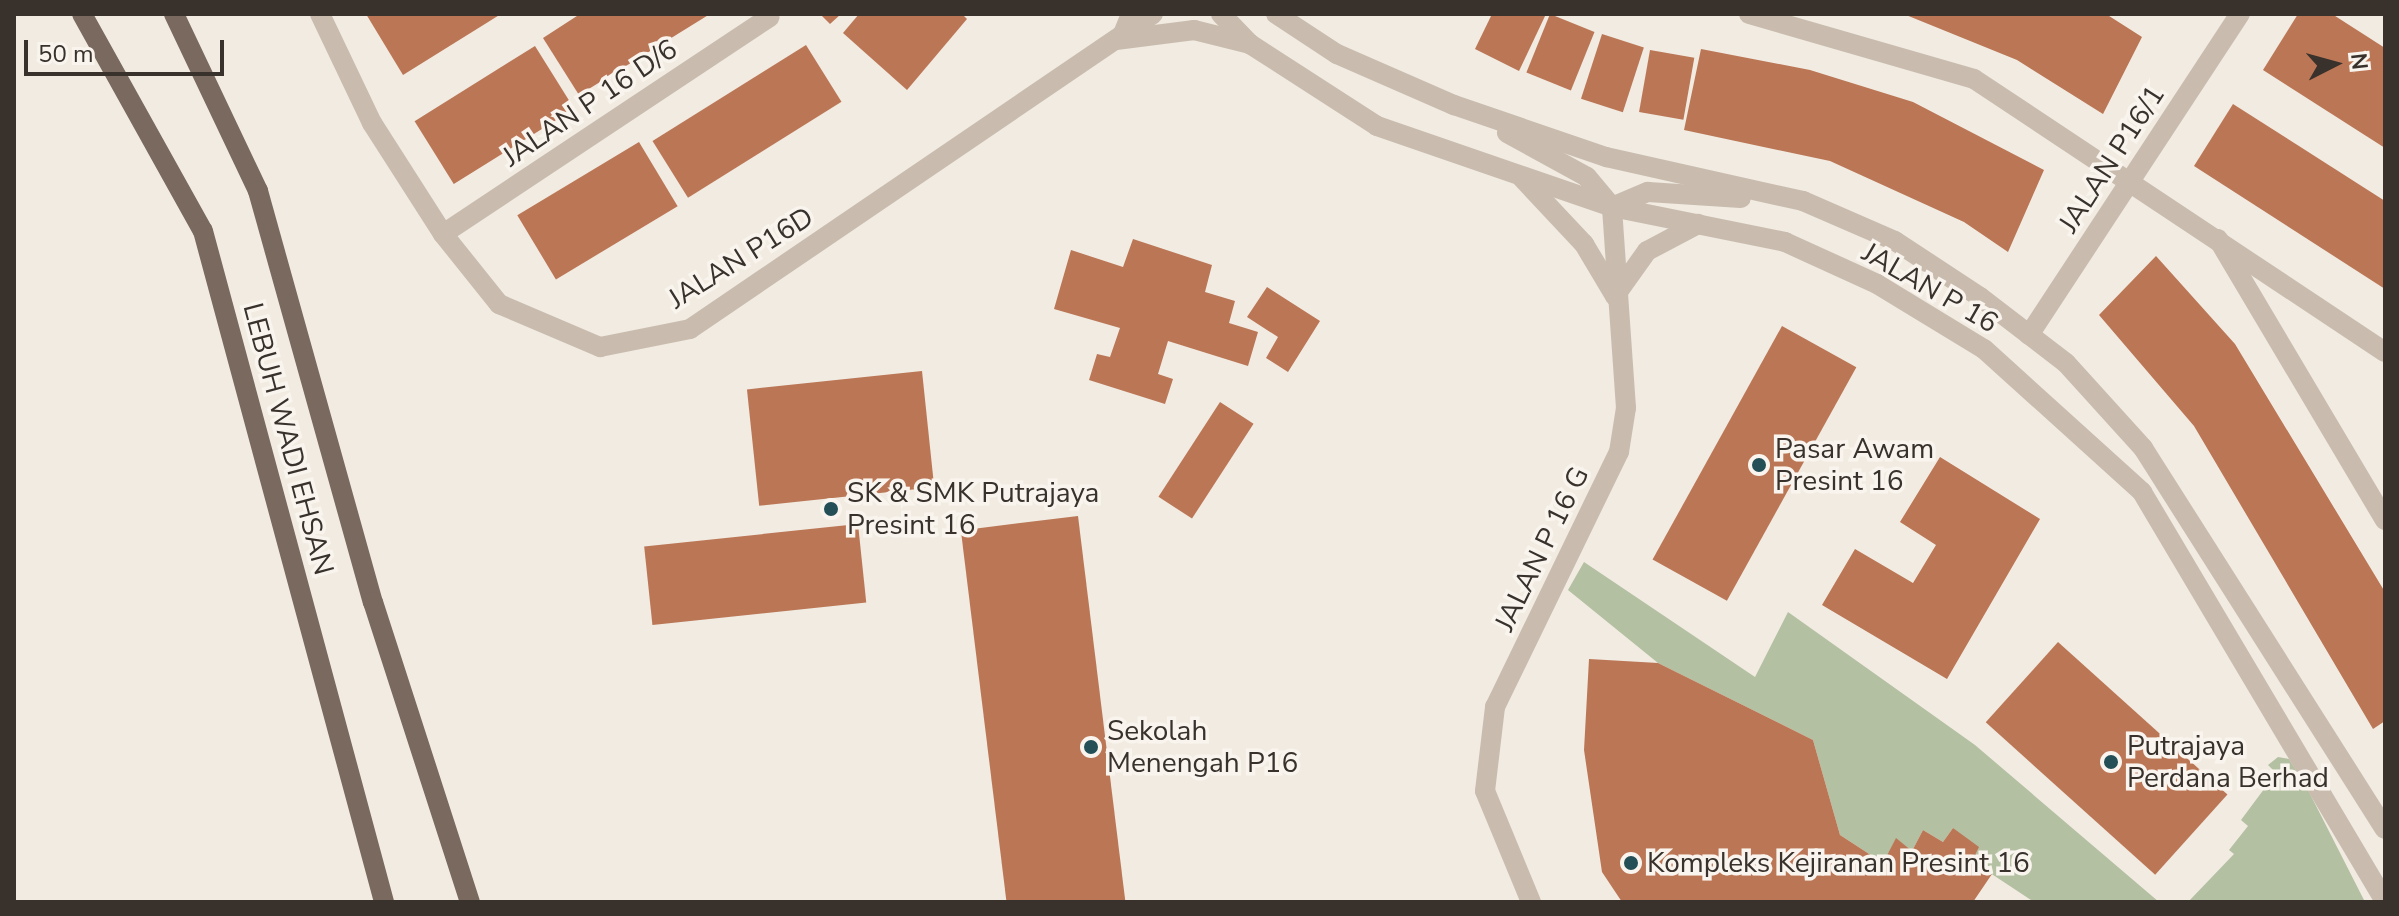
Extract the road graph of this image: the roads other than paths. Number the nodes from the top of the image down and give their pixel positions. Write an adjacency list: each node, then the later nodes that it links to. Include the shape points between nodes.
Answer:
1 (82, 14): 26 (main road, LEBUH WADI EHSAN, via 203,231)
2 (174, 14): 27 (main road, LEBUH WADI EHSAN, via 258,191 373,602)
3 (320, 14): 20 (street, JALAN P16D, via 372,123)
4 (1131, 14): 11 (street)
5 (1153, 14): 11 (street, JALAN P16D)
6 (1221, 14): 12 (street, JALAN P 16)
7 (1276, 14): 13 (street, JALAN P 16, via 1337,54)
8 (1749, 14): 15 (street, via 1974,79)
9 (2240, 14): 15 (street, JALAN P16/1)
10 (769, 17): 20 (street, JALAN P 16 D/6)
11 (1120, 37): 12 (street, via 1194,30); 20 (street, JALAN P16D, via 690,329 600,347 499,304)
12 (1250, 44): 14 (street, JALAN P 16, via 1377,126)
13 (1454, 105): 16 (street, JALAN P 16, via 1606,157); 17 (street, via 1587,177)
14 (1520, 176): 17 (street, JALAN P 16); 21 (street, via 1584,244)
15 (2133, 179): 19 (street); 22 (street, JALAN P16/1)
16 (1803, 201): 17 (street, via 1648,192); 22 (street, JALAN P 16, via 1895,241)
17 (1612, 207): 18 (street, JALAN P 16); 21 (street, JALAN P 16 G)
18 (1698, 224): 21 (street, via 1647,251); 29 (street, JALAN P 16, via 1785,242 1877,284 1984,349 2107,454 2142,492)
19 (2214, 232): 23 (street); 24 (street)
20 (443, 234)
21 (1615, 296): 28 (street, JALAN P 16 G, via 1626,408 1619,452 1494,718 1485,791)
22 (2029, 335): 25 (street, JALAN P 16, via 2066,363 2143,448)
23 (2385, 352)
24 (2385, 520)
25 (2385, 829)
26 (384, 902)
27 (470, 902)
28 (1531, 902)
29 (2385, 902)

